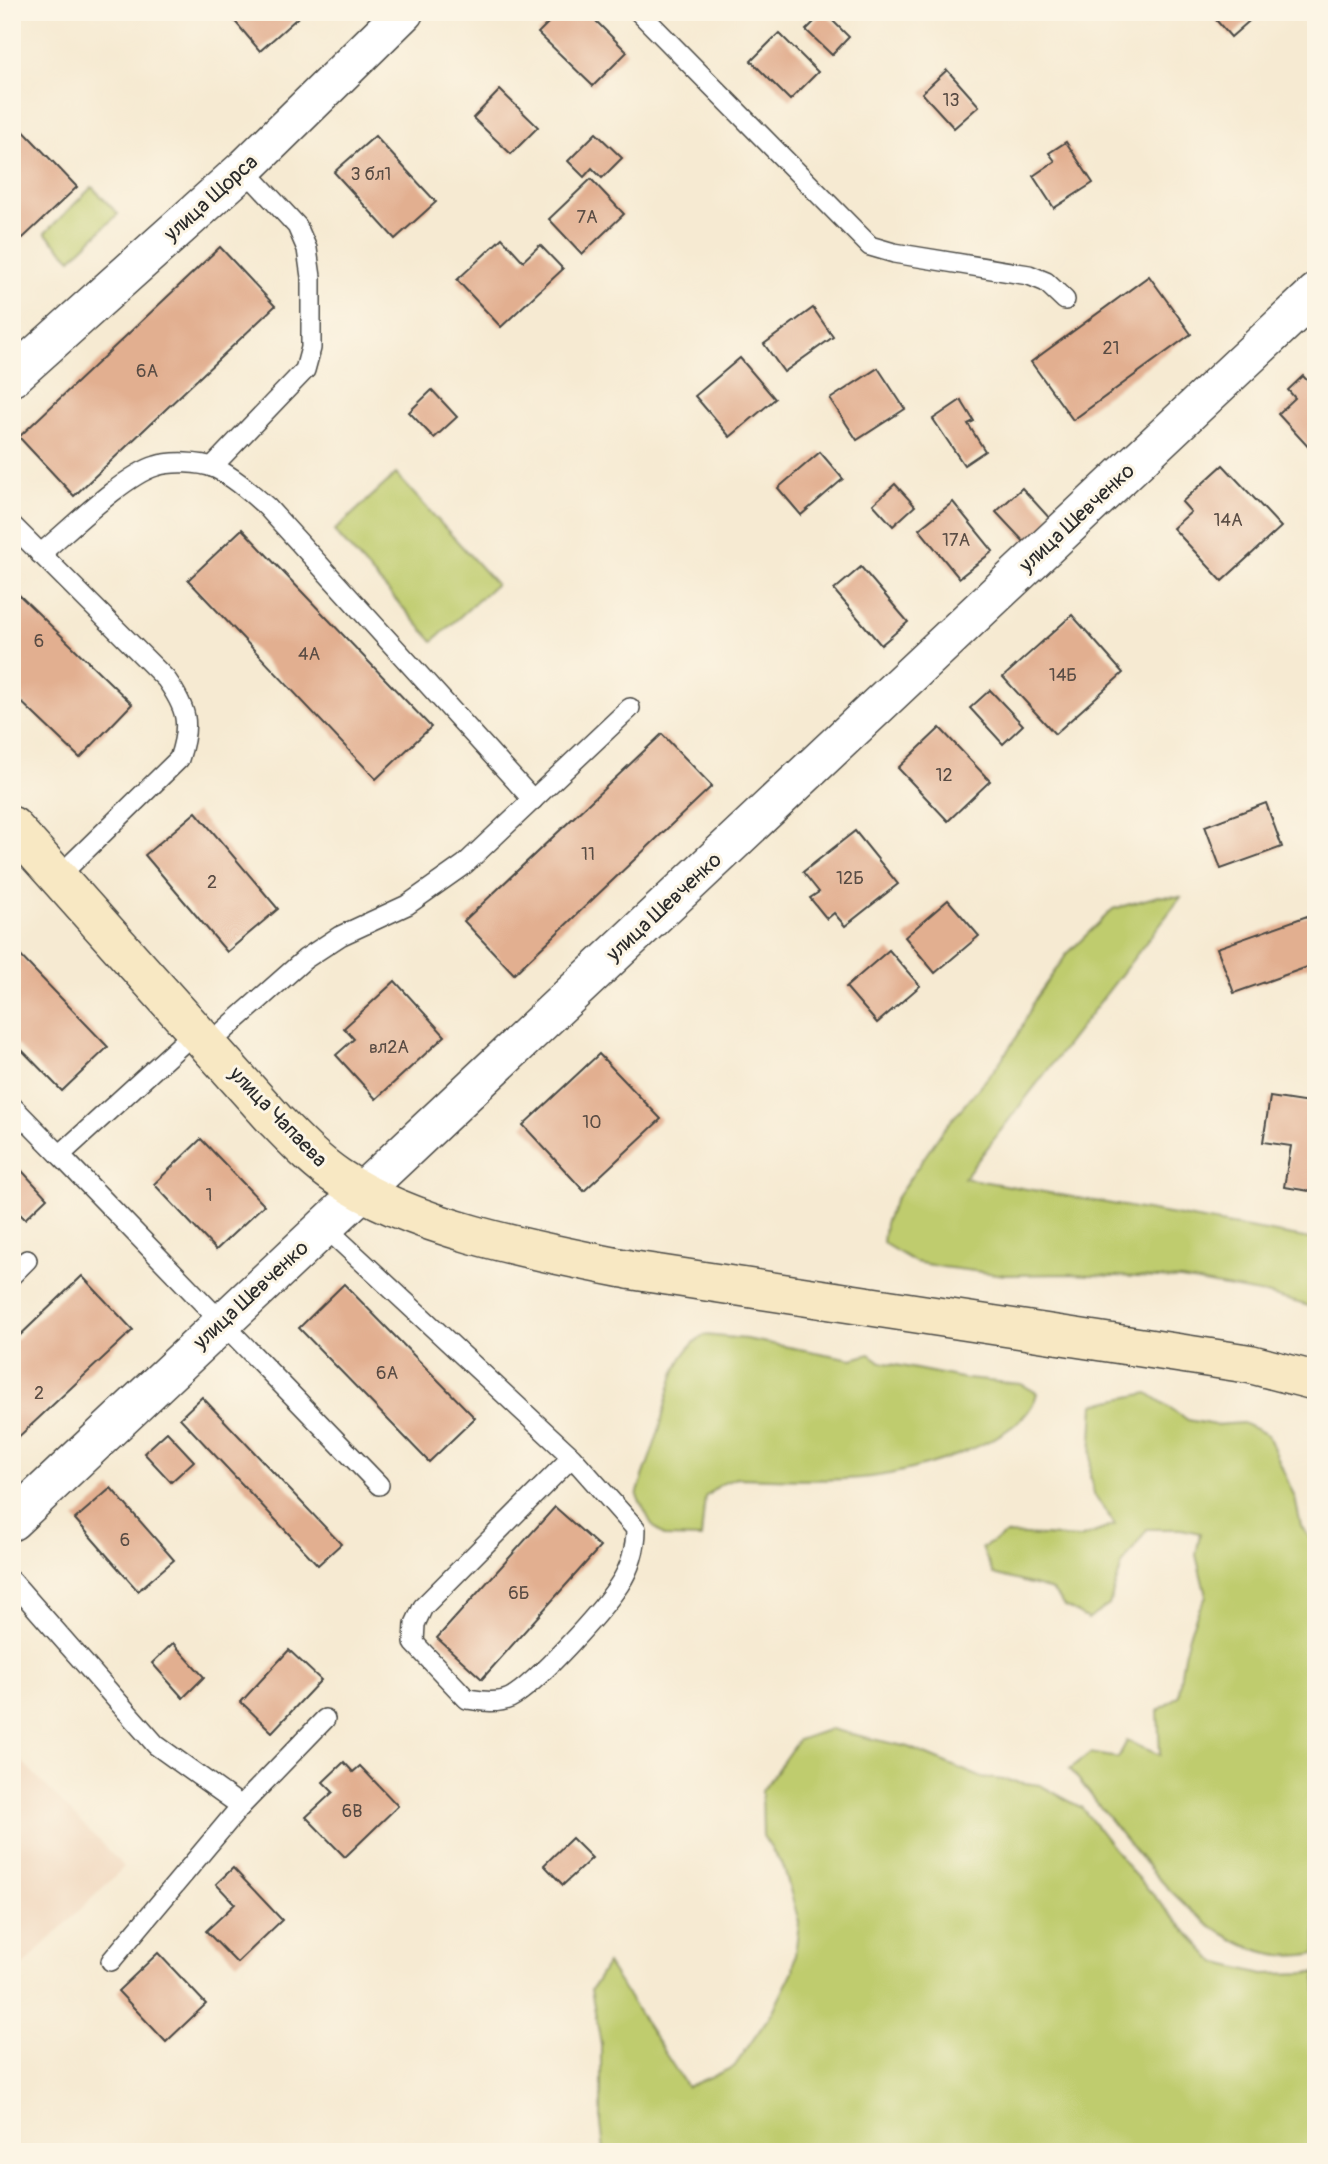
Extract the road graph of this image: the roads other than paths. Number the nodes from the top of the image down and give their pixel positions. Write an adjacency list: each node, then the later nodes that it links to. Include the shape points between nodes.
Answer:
1 (404, 12): 3 (street, улица Щорса)
2 (639, 12): 5 (lane, via 870,246 1029,275 1046,282)
3 (244, 170): 6 (street, улица Щорса); 7 (lane, via 297,226 307,249 311,348 305,370)
4 (1316, 293): 17 (street, улица Шевченко)
5 (1065, 300)
6 (12, 377)
7 (212, 467): 9 (lane, via 155,466 125,484); 11 (lane, via 267,506)
8 (12, 526): 9 (lane)
9 (40, 554): 13 (lane, via 166,679 183,703 187,733 179,758)
10 (630, 708): 11 (lane)
11 (533, 800): 14 (lane, via 438,885 340,936)
12 (12, 826): 13 (main road, улица Чапаева)
13 (59, 876): 14 (main road, улица Чапаева)
14 (203, 1038): 16 (lane); 17 (main road, улица Чапаева, via 318,1162)
15 (12, 1106): 16 (lane)
16 (61, 1155): 21 (lane)
17 (362, 1191): 18 (street, улица Шевченко); 22 (main road, улица Чапаева, via 439,1222 548,1253 631,1270 1250,1364)
18 (324, 1226): 21 (street, улица Шевченко); 23 (lane)
19 (27, 1260): 20 (lane)
20 (12, 1275)
21 (221, 1323): 24 (lane); 25 (street, улица Шевченко)
22 (1316, 1381)
23 (572, 1457): 23 (lane, via 636,1529 636,1547 625,1573 534,1682 508,1699 467,1699 414,1643 415,1624 423,1608)
24 (379, 1485)
25 (12, 1521)
26 (12, 1581): 28 (lane, via 156,1745)
27 (326, 1718): 28 (lane)
28 (242, 1806): 29 (lane)
29 (111, 1961)

